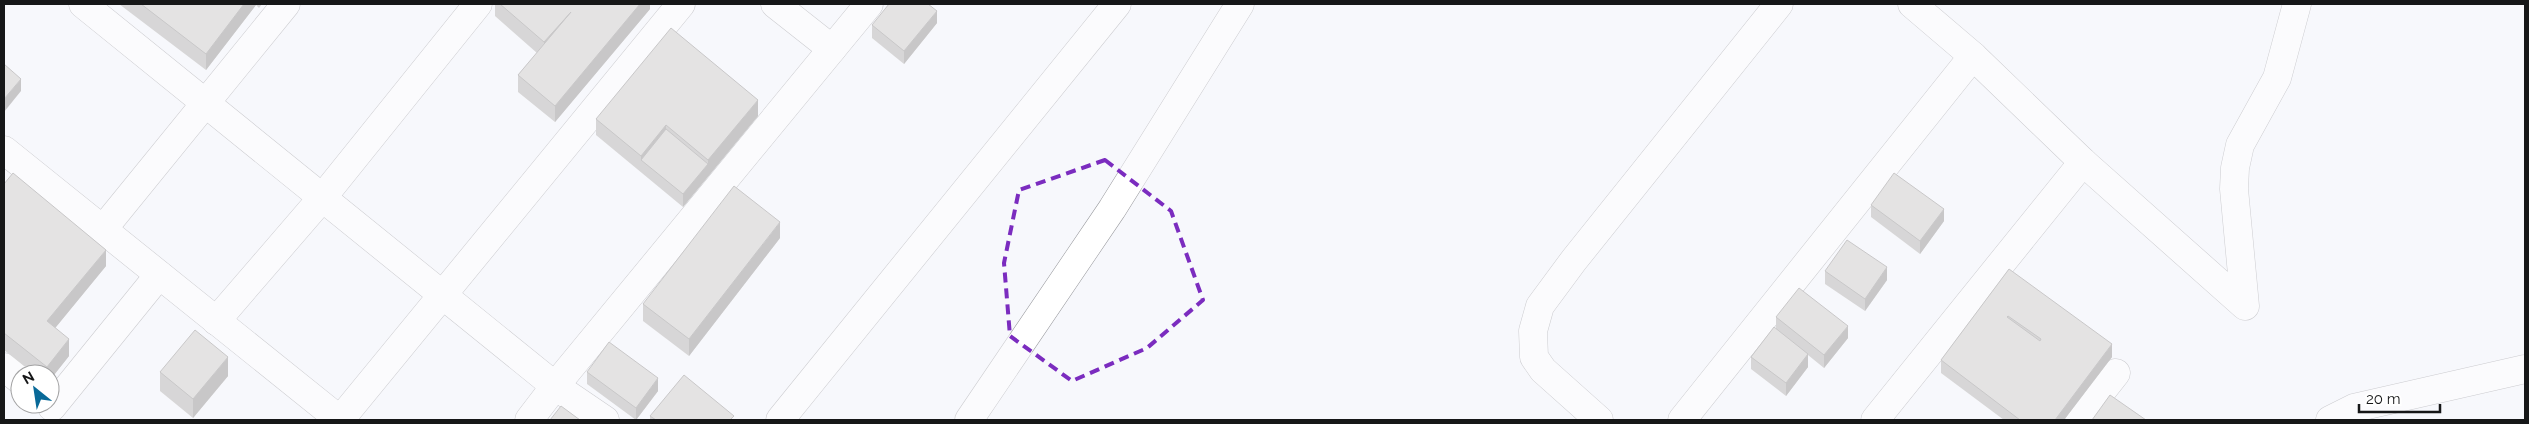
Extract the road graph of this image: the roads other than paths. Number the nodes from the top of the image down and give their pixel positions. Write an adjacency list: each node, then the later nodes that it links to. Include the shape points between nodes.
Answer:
1 (83, 4): 14 (street)
2 (286, 4): 14 (street)
3 (478, 4): 17 (street)
4 (681, 4): 20 (street)
5 (776, 4): 12 (street)
6 (869, 4): 12 (street)
7 (1117, 4): 29 (street)
8 (1240, 4): 30 (street, via 1112,209)
9 (1779, 4): 31 (street, via 1540,306 1533,331 1534,357 1543,370)
10 (1912, 4): 13 (street)
11 (2296, 4): 16 (street, via 2277,78 2240,145 2235,168 2234,189 2245,306)
12 (832, 49): 24 (street)
13 (1973, 56): 16 (street); 32 (street)
14 (206, 103): 17 (street); 18 (street)
15 (4, 150): 18 (street)
16 (2083, 162): 33 (street)
17 (322, 198): 20 (street); 21 (street)
18 (103, 229): 19 (street)
19 (159, 275): 21 (street); 25 (street)
20 (442, 294): 24 (street); 26 (street)
21 (216, 320): 26 (street)
22 (2525, 369): 35 (street, via 2354,408)
23 (2116, 374): 34 (street)
24 (555, 386): 27 (street); 28 (street)
25 (60, 405)
26 (340, 420)
27 (530, 420)
28 (605, 420)
29 (780, 420)
30 (969, 420)
31 (1599, 420)
32 (1682, 420)
33 (1875, 420)
34 (2078, 420)
35 (2330, 420)

